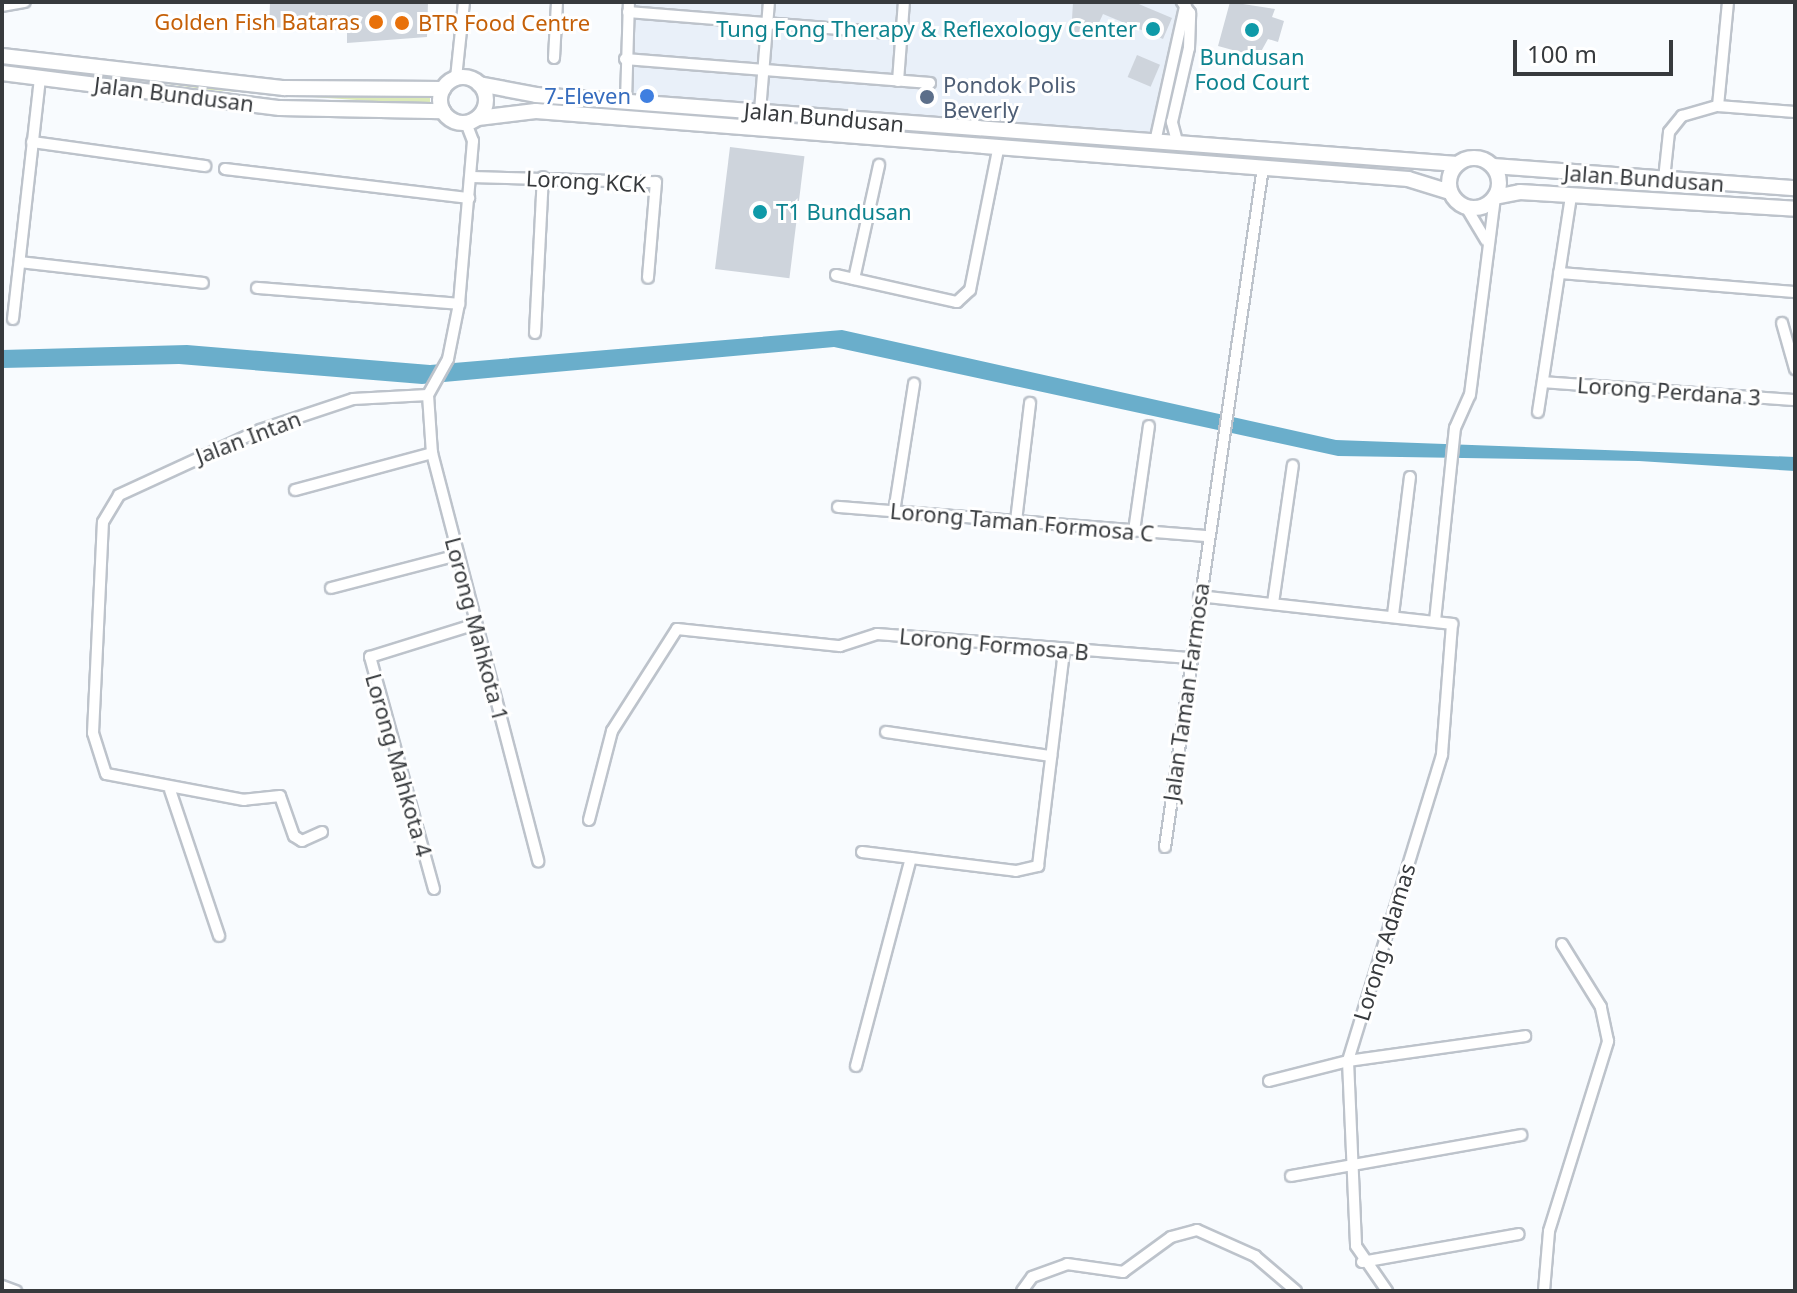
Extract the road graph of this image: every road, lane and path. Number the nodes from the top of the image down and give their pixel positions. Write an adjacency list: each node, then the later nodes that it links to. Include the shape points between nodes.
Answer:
1 (25, 2): 8 (street)
2 (464, 2): 18 (street)
3 (557, 2): 13 (street)
4 (769, 2): 10 (street)
5 (904, 2): 11 (street)
6 (1184, 2): 30 (street); 31 (street, via 1189,48 1172,122)
7 (1728, 3): 24 (street)
8 (2, 4)
9 (629, 7): 10 (street); 14 (street)
10 (768, 23): 11 (street); 15 (street)
11 (902, 34): 19 (street)
12 (2, 56): 22 (main road, Jalan Bundusan, via 284,88)
13 (554, 58)
14 (625, 59): 15 (street); 23 (street)
15 (764, 71): 19 (street); 26 (street)
16 (2, 73): 17 (main road, Jalan Bundusan)
17 (40, 77): 25 (main road, Jalan Bundusan, via 280,108); 29 (street)
18 (456, 78): 21 (main road); 22 (main road)
19 (898, 81): 20 (street)
20 (930, 83)
21 (479, 84): 23 (main road, Jalan Bundusan); 28 (main road, via 485,105)
22 (443, 89): 25 (main road)
23 (626, 101): 26 (main road, Jalan Bundusan)
24 (1718, 106): 27 (street); 42 (street, via 1674,122)
25 (443, 111): 28 (main road)
26 (760, 111): 30 (main road, Jalan Bundusan)
27 (1795, 112)
28 (472, 120): 32 (main road, Jalan Bundusan, via 536,111); 40 (street)
29 (32, 142): 36 (street); 51 (street)
30 (1155, 142): 31 (main road, Jalan Bundusan); 35 (main road, via 1167,152)
31 (1178, 145): 33 (main road, Jalan Bundusan)
32 (998, 150): 35 (main road, Jalan Bundusan); 55 (street, via 970,290 957,302)
33 (1457, 164): 37 (main road, Jalan Bundusan, via 1474,158); 44 (main road)
34 (879, 165): 55 (street)
35 (1234, 165): 38 (main road, Jalan Bundusan)
36 (205, 166)
37 (1493, 166): 42 (main road, Jalan Bundusan); 46 (main road, via 1499,184)
38 (1263, 167): 44 (main road, Jalan Bundusan, via 1408,179); 79 (street, Jalan Taman Farmosa)
39 (225, 169): 47 (street)
40 (472, 177): 41 (street, Lorong KCK); 47 (street)
41 (543, 177): 54 (street, Lorong KCK, via 656,182); 62 (street)
42 (1664, 179): 43 (main road, Jalan Bundusan)
43 (1795, 188)
44 (1450, 192): 48 (main road, Jalan Bundusan)
45 (1571, 196): 46 (main road, Jalan Bundusan); 49 (main road, Jalan Bundusan); 52 (street)
46 (1495, 197): 48 (main road, Jalan Bundusan, via 1483,207); 50 (street)
47 (469, 198): 59 (street)
48 (1466, 207): 50 (street)
49 (1795, 209)
50 (1486, 240): 85 (street, via 1470,395 1455,428)
51 (20, 262): 56 (street); 60 (street)
52 (1559, 273): 58 (street); 64 (street)
53 (836, 275): 55 (street)
54 (648, 278)
55 (854, 279)
56 (203, 283)
57 (257, 288): 59 (street)
58 (1795, 292)
59 (459, 304): 66 (street, via 448,359)
60 (13, 319)
61 (1782, 323): 63 (street)
62 (535, 333)
63 (1795, 369)
64 (1543, 382): 67 (street, Lorong Perdana 3); 69 (street)
65 (914, 384): 76 (street)
66 (431, 390): 71 (street, Lorong Mahkota 1); 91 (street, Jalan Intan, via 353,399 260,430 119,495 103,522 98,554 97,759 121,781)
67 (1795, 400)
68 (1030, 403): 77 (street)
69 (1538, 412)
70 (1149, 426): 78 (street)
71 (432, 453): 74 (street); 80 (street, Lorong Mahkota 1)
72 (1293, 465): 83 (street)
73 (1410, 477): 84 (street)
74 (295, 490)
75 (838, 507): 76 (street, Lorong Taman Formosa C)
76 (894, 512): 77 (street, Lorong Taman Formosa C)
77 (1016, 521): 78 (street, Lorong Taman Formosa C)
78 (1134, 531): 79 (street, Lorong Taman Formosa C)
79 (1207, 536): 82 (street, Jalan Taman Farmosa)
80 (458, 555): 81 (street); 86 (street, Lorong Mahkota 1)
81 (331, 588)
82 (1199, 596): 83 (street); 88 (street, Jalan Taman Farmosa)
83 (1273, 603): 84 (street)
84 (1393, 615): 85 (street)
85 (1435, 621): 102 (street, Lorong Adamas, via 1452,624 1442,755)
86 (476, 624): 97 (street, Lorong Mahkota 1); 98 (street, Lorong Mahkota 4, via 370,657)
87 (1064, 650): 88 (street, Lorong Formosa B); 90 (street); 92 (street, Lorong Formosa B, via 877,634 840,646 677,629 612,731)
88 (1190, 658): 94 (street, Jalan Taman Farmosa)
89 (886, 732): 90 (street)
90 (1051, 756): 96 (street, via 1038,866 1032,871)
91 (170, 790): 93 (street, via 244,800 280,796 294,836 302,841); 99 (street)
92 (589, 820)
93 (322, 832)
94 (1165, 847)
95 (862, 852): 96 (street)
96 (911, 858): 103 (street)
97 (538, 861)
98 (434, 889)
99 (219, 936)
100 (1562, 944): 115 (street, via 1601,1007 1608,1041 1549,1231)
101 (1525, 1036): 102 (street)
102 (1348, 1061): 104 (street); 106 (street, Lorong Adamas)
103 (856, 1066)
104 (1269, 1081)
105 (1521, 1135): 106 (street)
106 (1354, 1163): 107 (street); 109 (street, Lorong Adamas)
107 (1291, 1176)
108 (1519, 1234): 109 (street)
109 (1362, 1262): 114 (street)
110 (2, 1286): 111 (street)
111 (16, 1291)
112 (1022, 1291): 113 (street, via 1032,1277 1067,1264 1123,1272 1171,1237 1197,1230 1255,1256)
113 (1296, 1291)
114 (1387, 1291)
115 (1544, 1291)

